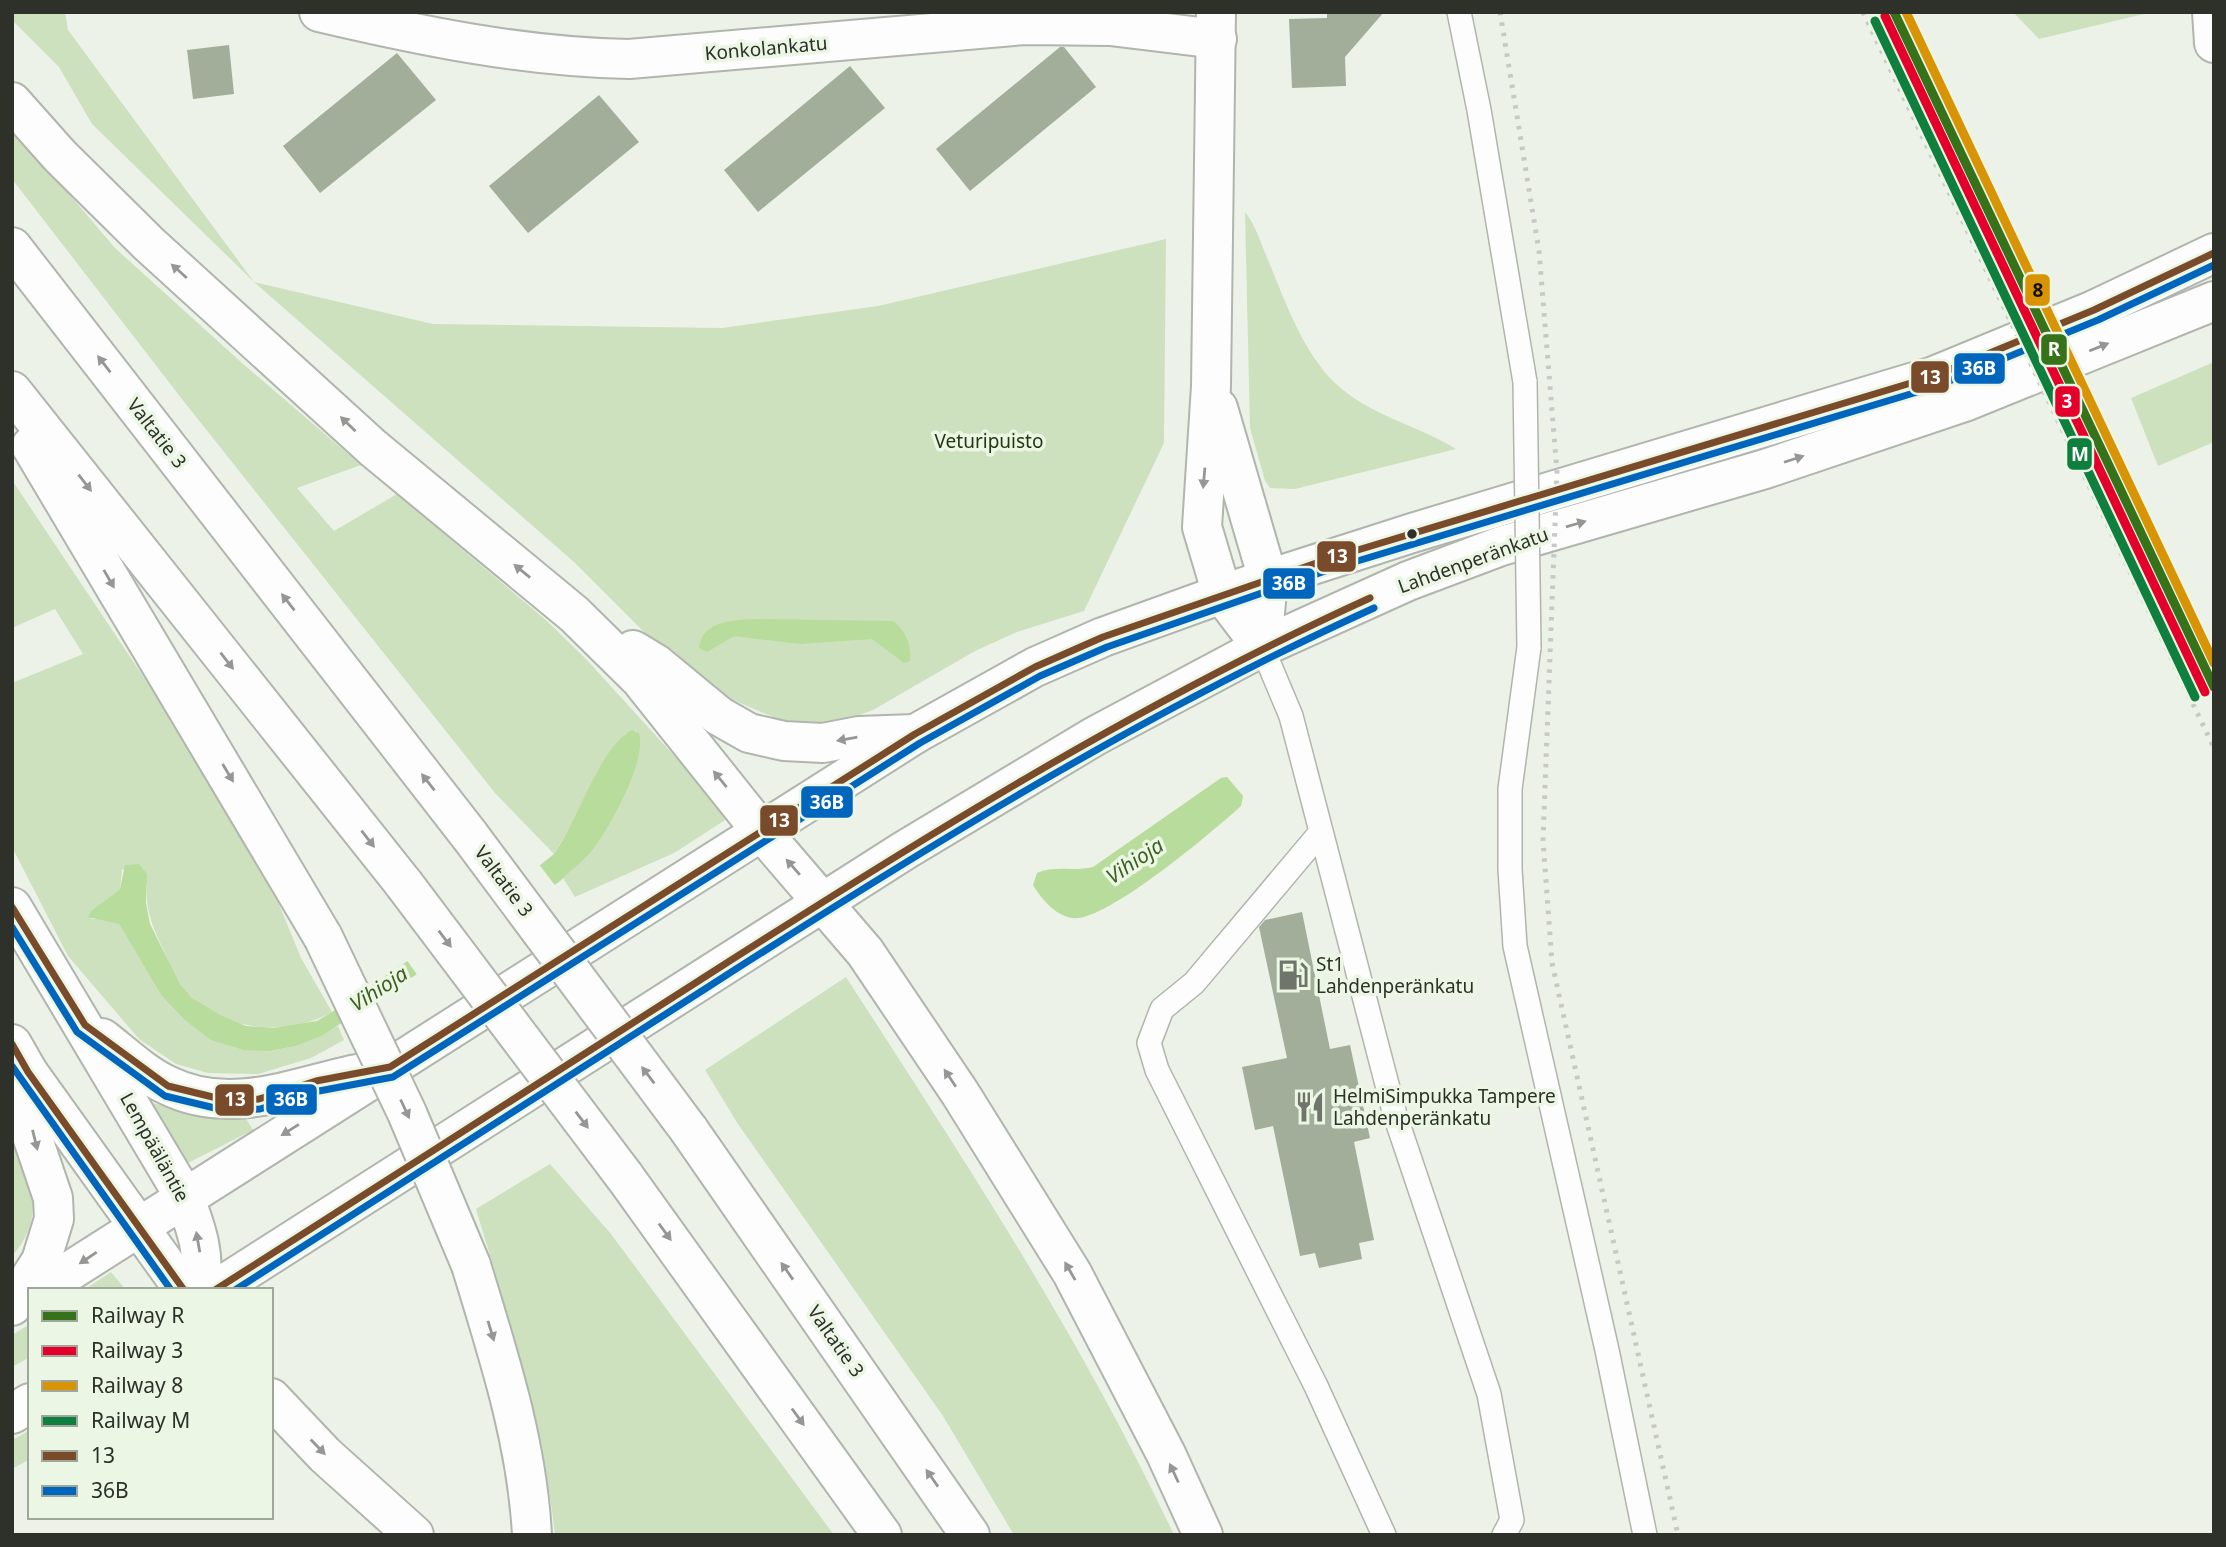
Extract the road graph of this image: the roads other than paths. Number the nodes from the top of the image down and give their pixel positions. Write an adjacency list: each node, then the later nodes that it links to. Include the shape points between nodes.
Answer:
1 (319, 12): 4 (main road, Konkolankatu, via 475,45 564,58 629,59 1025,25)
2 (1459, 12): 43 (lane, bridge, via 1525,382 1529,647 1510,789 1515,946)
3 (2212, 12): 5 (main road)
4 (1216, 26): 10 (main road)
5 (2214, 43)
6 (12, 102): 15 (main road, one-way to 6, via 373,448 149,244)
7 (12, 247): 40 (main road, Valtatie 3, one-way to 7, bridge, via 689,1130 470,836)
8 (2214, 253): 13 (main road, Lahdenperänkatu, via 2095,310 1934,376)
9 (2214, 301): 16 (main road, Lahdenperänkatu, one-way to 9, via 1408,581 1501,546 1765,469 1967,401)
10 (1211, 386): 13 (main road); 14 (main road, one-way to 14, via 1202,527)
11 (12, 391): 39 (main road, one-way to 39, bridge, via 404,884 625,1177)
12 (12, 414): 37 (main road, one-way to 37, bridge, via 323,937 407,1113 471,1265 513,1402)
13 (1268, 579): 14 (main road, Lahdenperänkatu); 16 (main road)
14 (1222, 594): 16 (main road); 17 (main road, Lahdenperänkatu, via 1035,667)
15 (575, 614): 17 (main road, one-way to 15, via 823,743 749,733 719,716 656,664); 18 (main road, one-way to 15, via 640,679)
16 (1262, 647): 19 (lane, via 1286,699); 20 (main road, Lahdenperänkatu, via 1095,736)
17 (915, 734): 18 (main road, Lahdenperänkatu)
18 (762, 832): 20 (main road, one-way to 18); 24 (main road, Lahdenperänkatu)
19 (1321, 832): 36 (lane, via 1395,1115 1489,1394); 42 (lane, via 1194,983 1163,1009 1149,1043 1157,1070 1316,1386)
20 (823, 901): 30 (main road, Lahdenperänkatu); 41 (main road, one-way to 20, via 1072,1273 960,1093 865,952)
21 (12, 907): 22 (main road, Lempääläntie)
22 (85, 1025): 24 (main road, via 168,1086 225,1101 259,1099 317,1081); 25 (main road, Lempääläntie)
23 (20, 1058): 26 (main road); 32 (main road, one-way to 32, via 32,1136 53,1198 54,1219 41,1261)
24 (390, 1067): 25 (main road, Lahdenperänkatu, one-way to 25)
25 (184, 1196): 26 (main road, Lahdenperänkatu); 29 (main road, Lempääläntie, one-way to 25, via 197,1231)
26 (136, 1226): 27 (main road, Lahdenperänkatu, one-way to 27); 28 (main road)
27 (43, 1288)
28 (182, 1288)
29 (198, 1288)
30 (218, 1288)
31 (28, 1298): 32 (main road)
32 (12, 1307)
33 (273, 1400): 38 (main road, one-way to 38, via 325,1455)
34 (28, 1405): 35 (main road)
35 (12, 1414)
36 (1510, 1530)
37 (532, 1534)
38 (414, 1535)
39 (882, 1535)
40 (970, 1535)
41 (1203, 1535)
42 (1384, 1535)
43 (1646, 1535)

